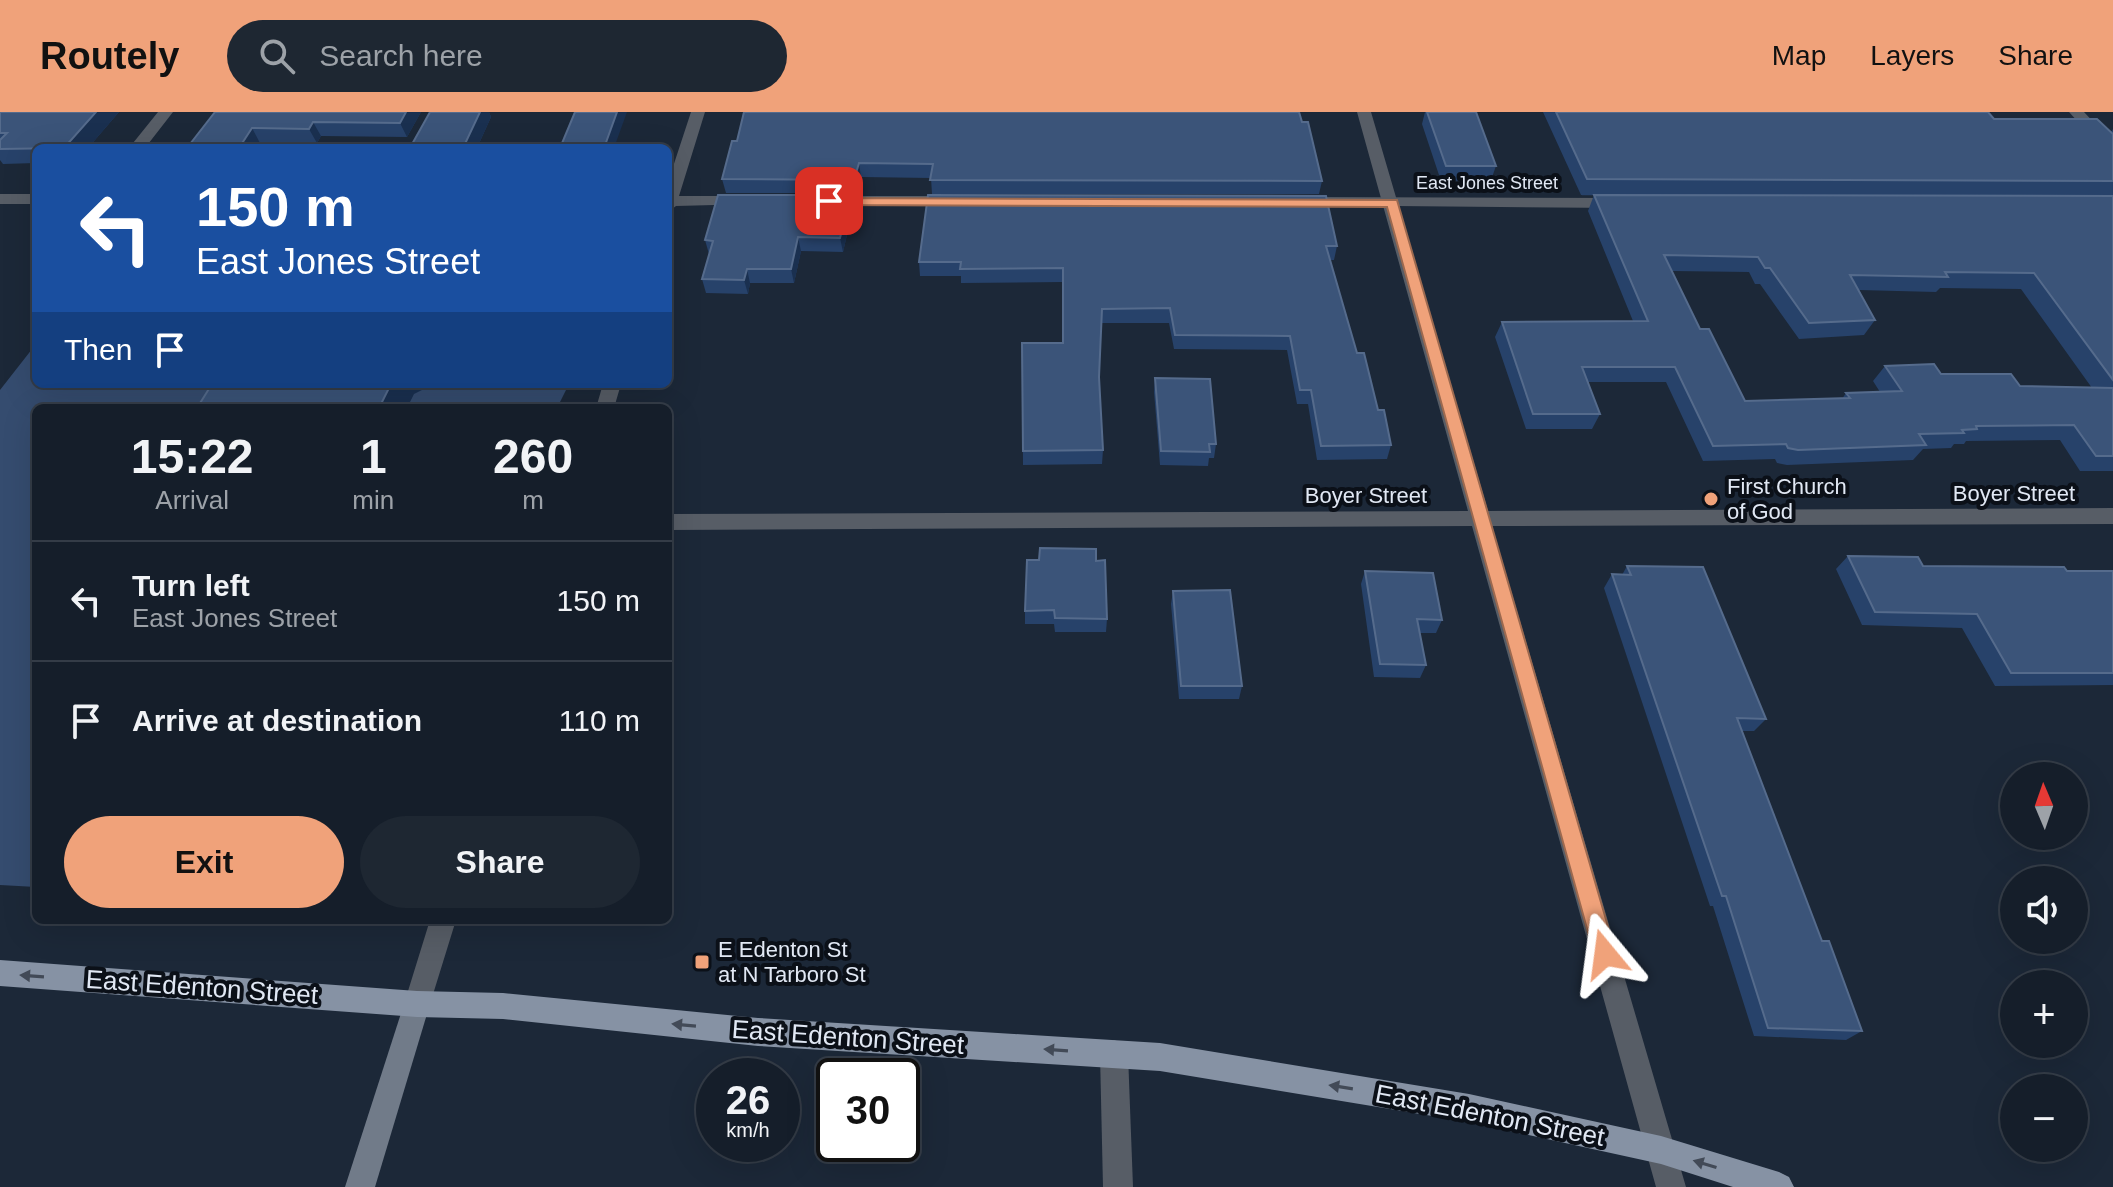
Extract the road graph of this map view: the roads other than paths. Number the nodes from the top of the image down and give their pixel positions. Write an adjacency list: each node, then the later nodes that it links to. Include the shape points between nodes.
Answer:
1 (166, 112): 5 (street)
2 (698, 112): 7 (street)
3 (1364, 112): 15 (street)
4 (2076, 112): 6 (street)
5 (140, 144)
6 (2113, 152)
7 (672, 194)
8 (0, 199): 9 (street)
9 (32, 199)
10 (766, 201): 14 (street)
11 (798, 201): 12 (street)
12 (970, 201)
13 (1283, 202): 15 (street, East Jones Street)
14 (672, 203)
15 (1392, 203): 16 (street, East Jones Street); 18 (street)
16 (1640, 203)
17 (2113, 516): 18 (street, Boyer Street)
18 (1482, 519): 19 (street, Boyer Street); 24 (street)
19 (672, 522)
20 (442, 924): 22 (street)
21 (0, 973): 22 (main road, East Edenton Street, one-way to 21)
22 (417, 1004): 23 (main road, East Edenton Street, one-way to 22, via 758,1032 503,1006); 25 (main road)
23 (1114, 1054): 24 (main road, East Edenton Street, one-way to 23, via 1469,1108); 26 (street)
24 (1661, 1150): 27 (street); 28 (main road, East Edenton Street, one-way to 24)
25 (360, 1187)
26 (1118, 1187)
27 (1671, 1187)
28 (1779, 1187)

